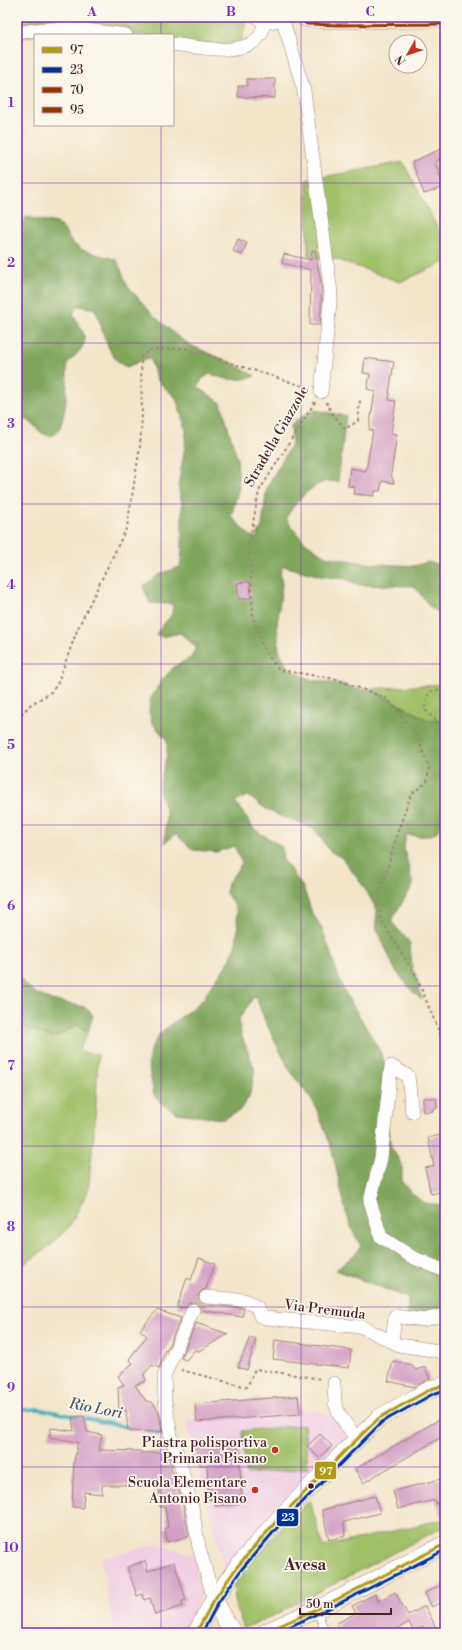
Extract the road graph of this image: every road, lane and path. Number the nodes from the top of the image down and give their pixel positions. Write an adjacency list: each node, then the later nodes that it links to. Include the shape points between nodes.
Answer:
1 (282, 17): 8 (street, Stradella Giazzole, via 304,91 330,293)
2 (304, 17): 4 (street, via 336,20)
3 (268, 18): 7 (street, via 260,37 248,46 229,49)
4 (445, 19)
5 (17, 34): 6 (street, via 77,29)
6 (118, 34)
7 (174, 44)
8 (321, 392): 9 (path, via 332,413 345,429 358,421); 11 (path, via 184,348 149,350 141,357 140,447 126,527 78,628 56,685 50,694 31,704); 13 (path, Stradella Giazzole, via 259,491 250,544 254,617 264,650 279,670 336,679 388,699 418,738 429,768 427,782 411,794 378,900 381,920 416,976 443,1042)
9 (360, 399)
10 (445, 688): 12 (path, via 429,692 424,709 435,720)
11 (17, 719)
12 (445, 720)
13 (445, 1054)
14 (412, 1112): 15 (street, via 408,1076 392,1066 381,1158 370,1201 381,1237 412,1257)
15 (445, 1271)
16 (206, 1297): 19 (street, Via Premuda, via 244,1300 257,1307 260,1316 266,1318 362,1327)
17 (193, 1310): 26 (street, via 164,1376 165,1401 171,1436 192,1507 198,1547)
18 (445, 1315): 19 (street, via 423,1320 395,1316)
19 (392, 1341): 20 (street, Via Premuda, via 399,1345)
20 (445, 1352)
21 (177, 1376): 22 (path, via 181,1369 247,1386 254,1369 319,1378)
22 (334, 1383): 24 (street, via 334,1403)
23 (445, 1385): 24 (street, via 431,1389 379,1418)
24 (357, 1440): 26 (street, via 273,1525 230,1576)
25 (445, 1544): 27 (street)
26 (214, 1600): 28 (street); 29 (street)
27 (316, 1609): 30 (street); 31 (lane)
28 (196, 1633)
29 (233, 1633)
30 (264, 1633)
31 (326, 1633)

